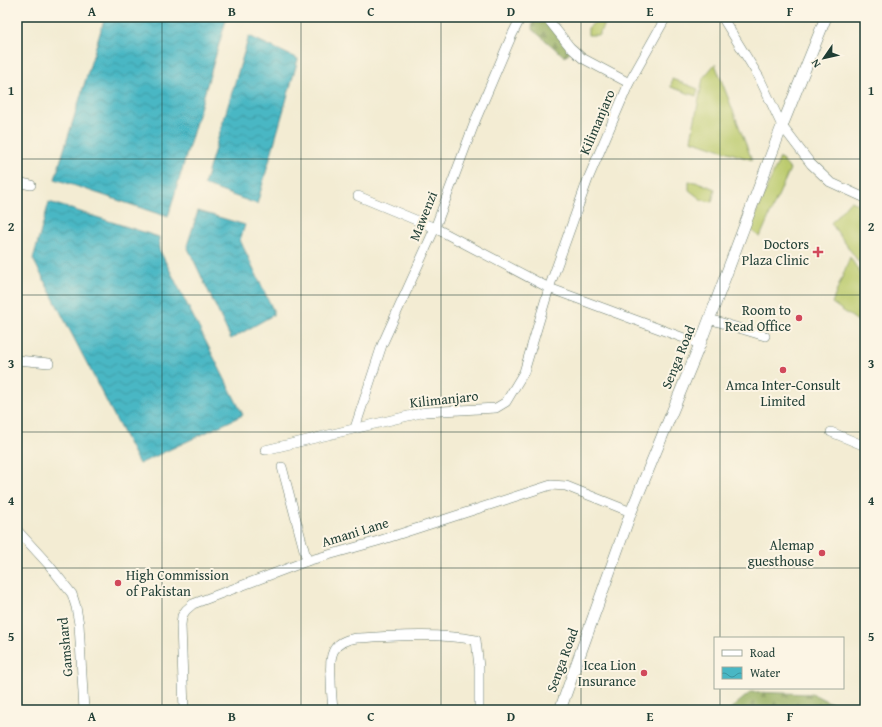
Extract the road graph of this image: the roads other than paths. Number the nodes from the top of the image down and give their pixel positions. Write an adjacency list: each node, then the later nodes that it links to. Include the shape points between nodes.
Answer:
1 (522, 17): 12 (street, Mawenzi, via 476,119)
2 (546, 17): 6 (street, via 582,58)
3 (666, 17): 6 (street, Kilimanjaro)
4 (722, 17): 7 (street, via 759,77)
5 (826, 17): 7 (street, Senga Road)
6 (629, 83): 13 (street, Kilimanjaro, via 588,179)
7 (782, 126): 11 (street, via 821,174 841,188); 14 (street, Senga Road)
8 (17, 182): 9 (street)
9 (31, 185)
10 (358, 196): 12 (street)
11 (865, 198)
12 (435, 228): 13 (street); 19 (street, Mawenzi, via 382,345)
13 (549, 288): 16 (street); 19 (street, Kilimanjaro, via 524,372 506,402 496,408 425,412)
14 (709, 318): 15 (street); 16 (street, Senga Road)
15 (765, 336)
16 (700, 344): 24 (street, Senga Road)
17 (17, 360): 18 (street)
18 (49, 363)
19 (355, 428): 22 (street, Kilimanjaro)
20 (831, 432): 21 (street)
21 (865, 446)
22 (265, 450)
23 (282, 467): 26 (street)
24 (631, 512): 26 (street, Amani Lane, via 566,486 551,485 378,541); 31 (street, Senga Road)
25 (17, 530): 27 (street, Gamshard, via 72,594 79,624)
26 (307, 561): 28 (street, Amani Lane, via 205,599 186,610 180,625)
27 (84, 710)
28 (184, 710)
29 (333, 710): 30 (street, via 330,662 333,651 342,642 357,638 421,635 476,640)
30 (479, 710)
31 (560, 710)

